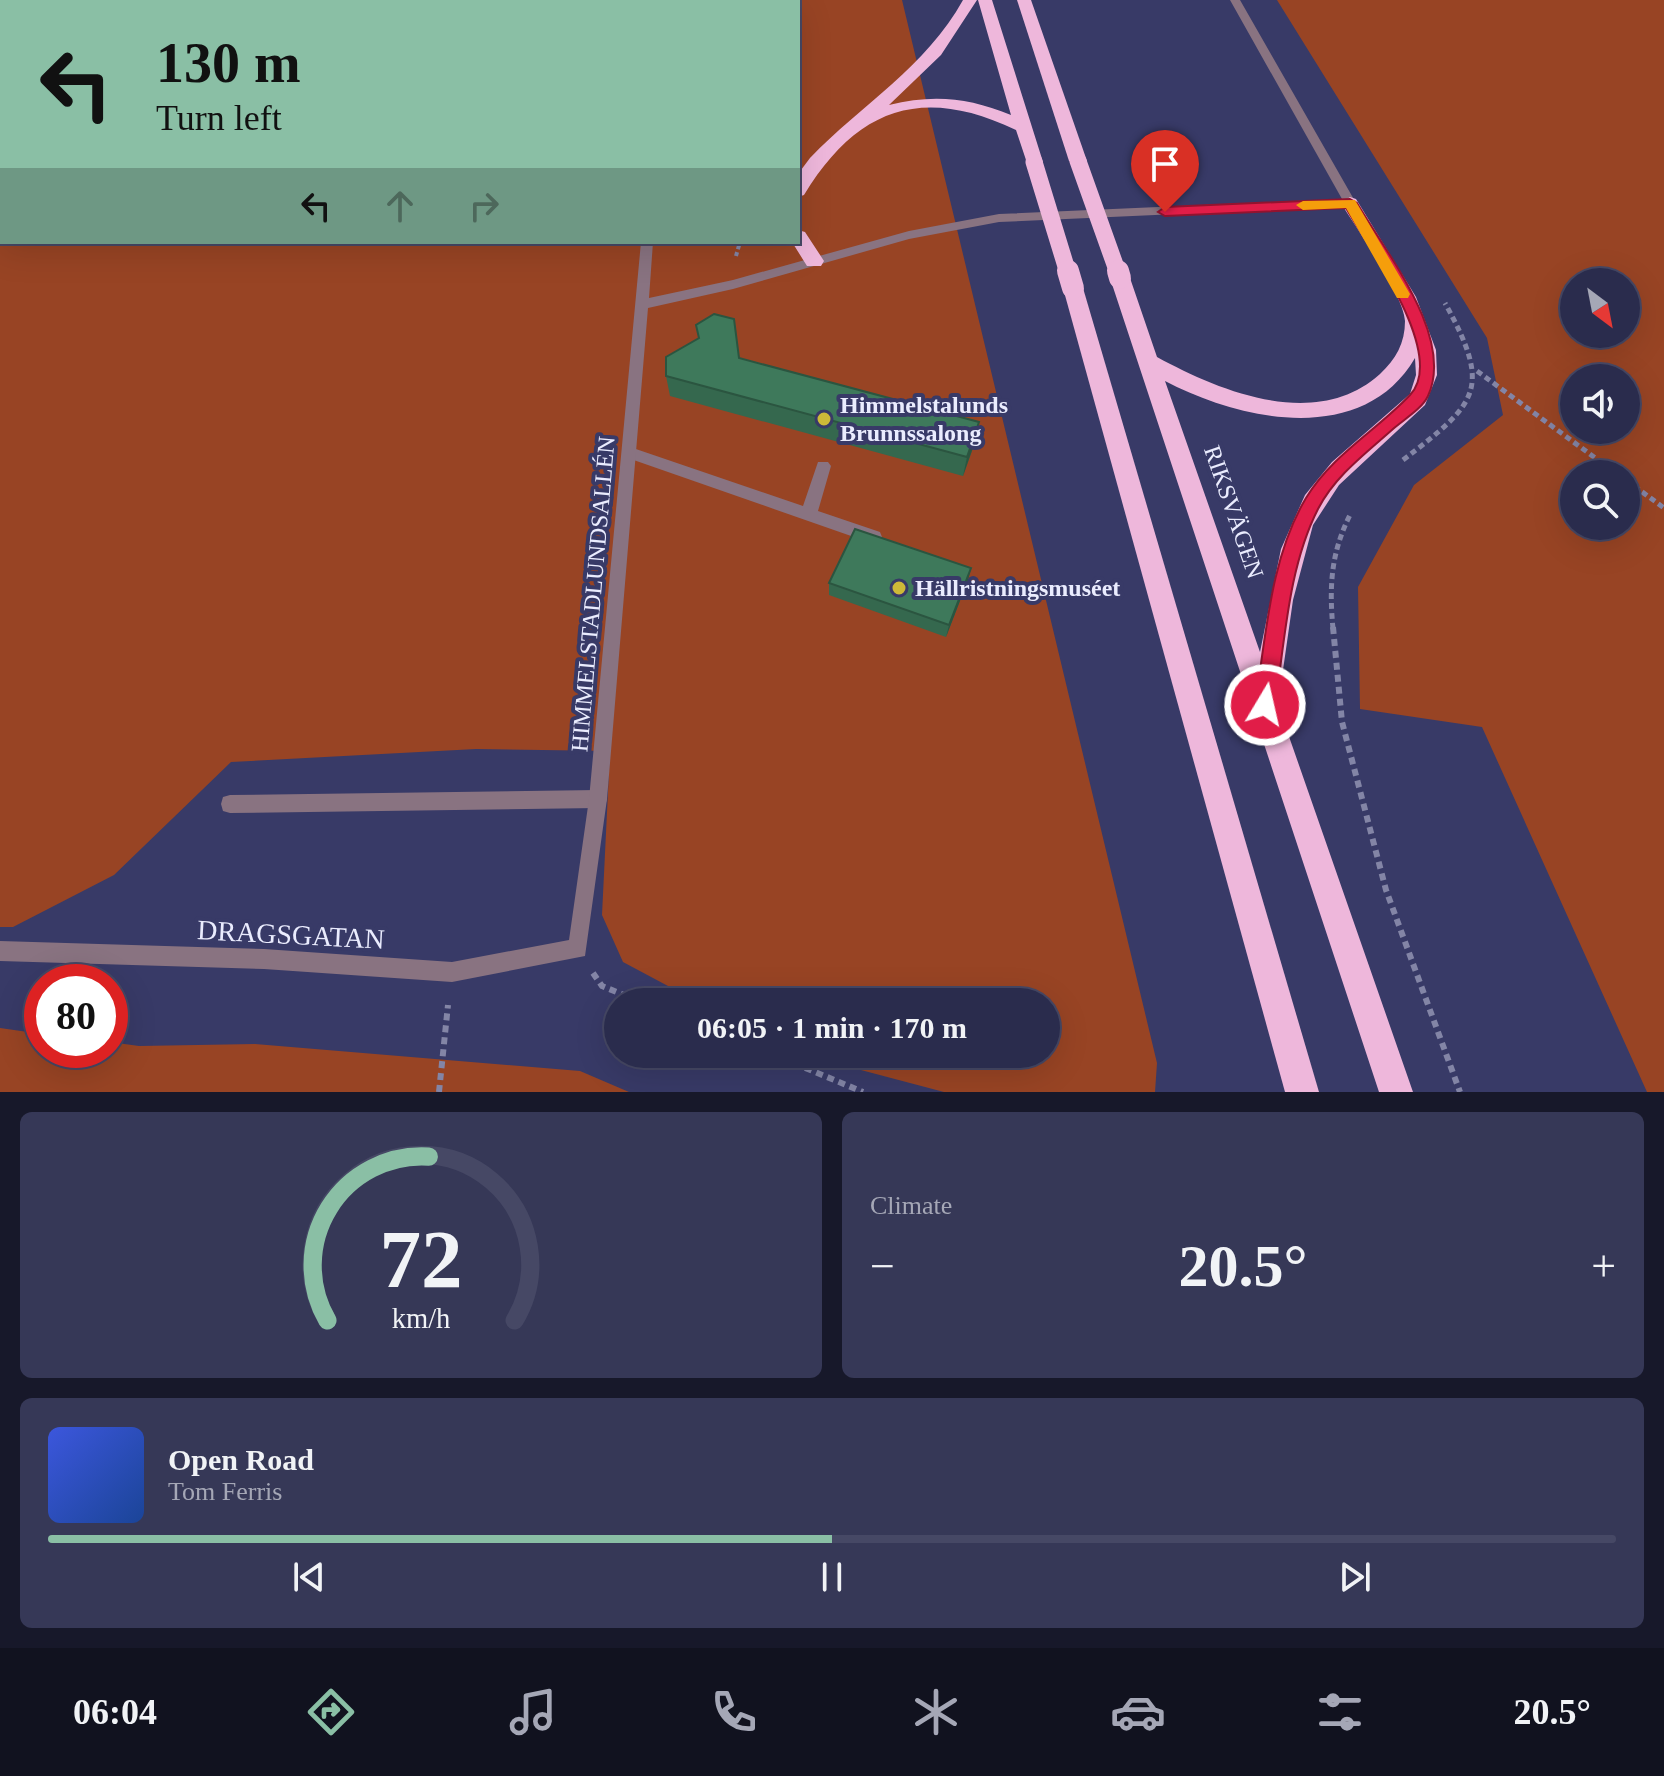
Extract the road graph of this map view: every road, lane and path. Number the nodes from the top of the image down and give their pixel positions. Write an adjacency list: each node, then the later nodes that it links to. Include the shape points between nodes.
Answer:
1 (970, 0): 5 (highway, via 932,57)
2 (985, 0): 6 (highway)
3 (1024, 0): 15 (highway, RIKSVÄGEN, bridge)
4 (1235, 0): 8 (street)
5 (861, 122): 6 (highway, via 939,100 973,105); 7 (highway, via 815,164)
6 (1025, 128): 36 (highway, bridge)
7 (800, 188)
8 (1350, 203): 11 (street, via 999,218 909,234); 14 (highway)
9 (800, 239): 11 (highway)
10 (647, 244): 13 (street, HIMMELSTADLUNDSALLÉN)
11 (814, 261): 13 (street, via 704,293)
12 (1439, 294): 16 (path, via 1469,342)
13 (643, 304): 17 (street, HIMMELSTADLUNDSALLÉN)
14 (1415, 315): 15 (highway, via 1412,346 1399,367 1377,390 1350,403 1305,410 1249,405 1192,385); 26 (highway, via 1426,342 1427,371 1420,396 1333,472 1312,504 1285,583)
15 (1149, 362): 26 (highway, RIKSVÄGEN)
16 (1477, 371): 18 (path); 19 (path, via 1473,399 1451,424)
17 (630, 453): 24 (street); 27 (street, HIMMELSTADLUNDSALLÉN)
18 (1598, 460)
19 (1400, 463)
20 (823, 466): 24 (street)
21 (1640, 490): 23 (path)
22 (1357, 503): 38 (path, via 1337,540 1329,583 1342,722 1386,890)
23 (1664, 508)
24 (809, 514): 25 (street)
25 (892, 543)
26 (1265, 705): 37 (highway, RIKSVÄGEN)
27 (598, 799): 28 (street); 29 (street, HIMMELSTADLUNDSALLÉN)
28 (230, 804)
29 (578, 949): 31 (street, DRAGSGATAN); 32 (path)
30 (0, 951): 31 (street, DRAGSGATAN, via 264,959)
31 (452, 972): 34 (path)
32 (607, 988)
33 (806, 1068): 35 (path)
34 (439, 1092)
35 (863, 1092)
36 (1302, 1092)
37 (1396, 1092)
38 (1460, 1092)

